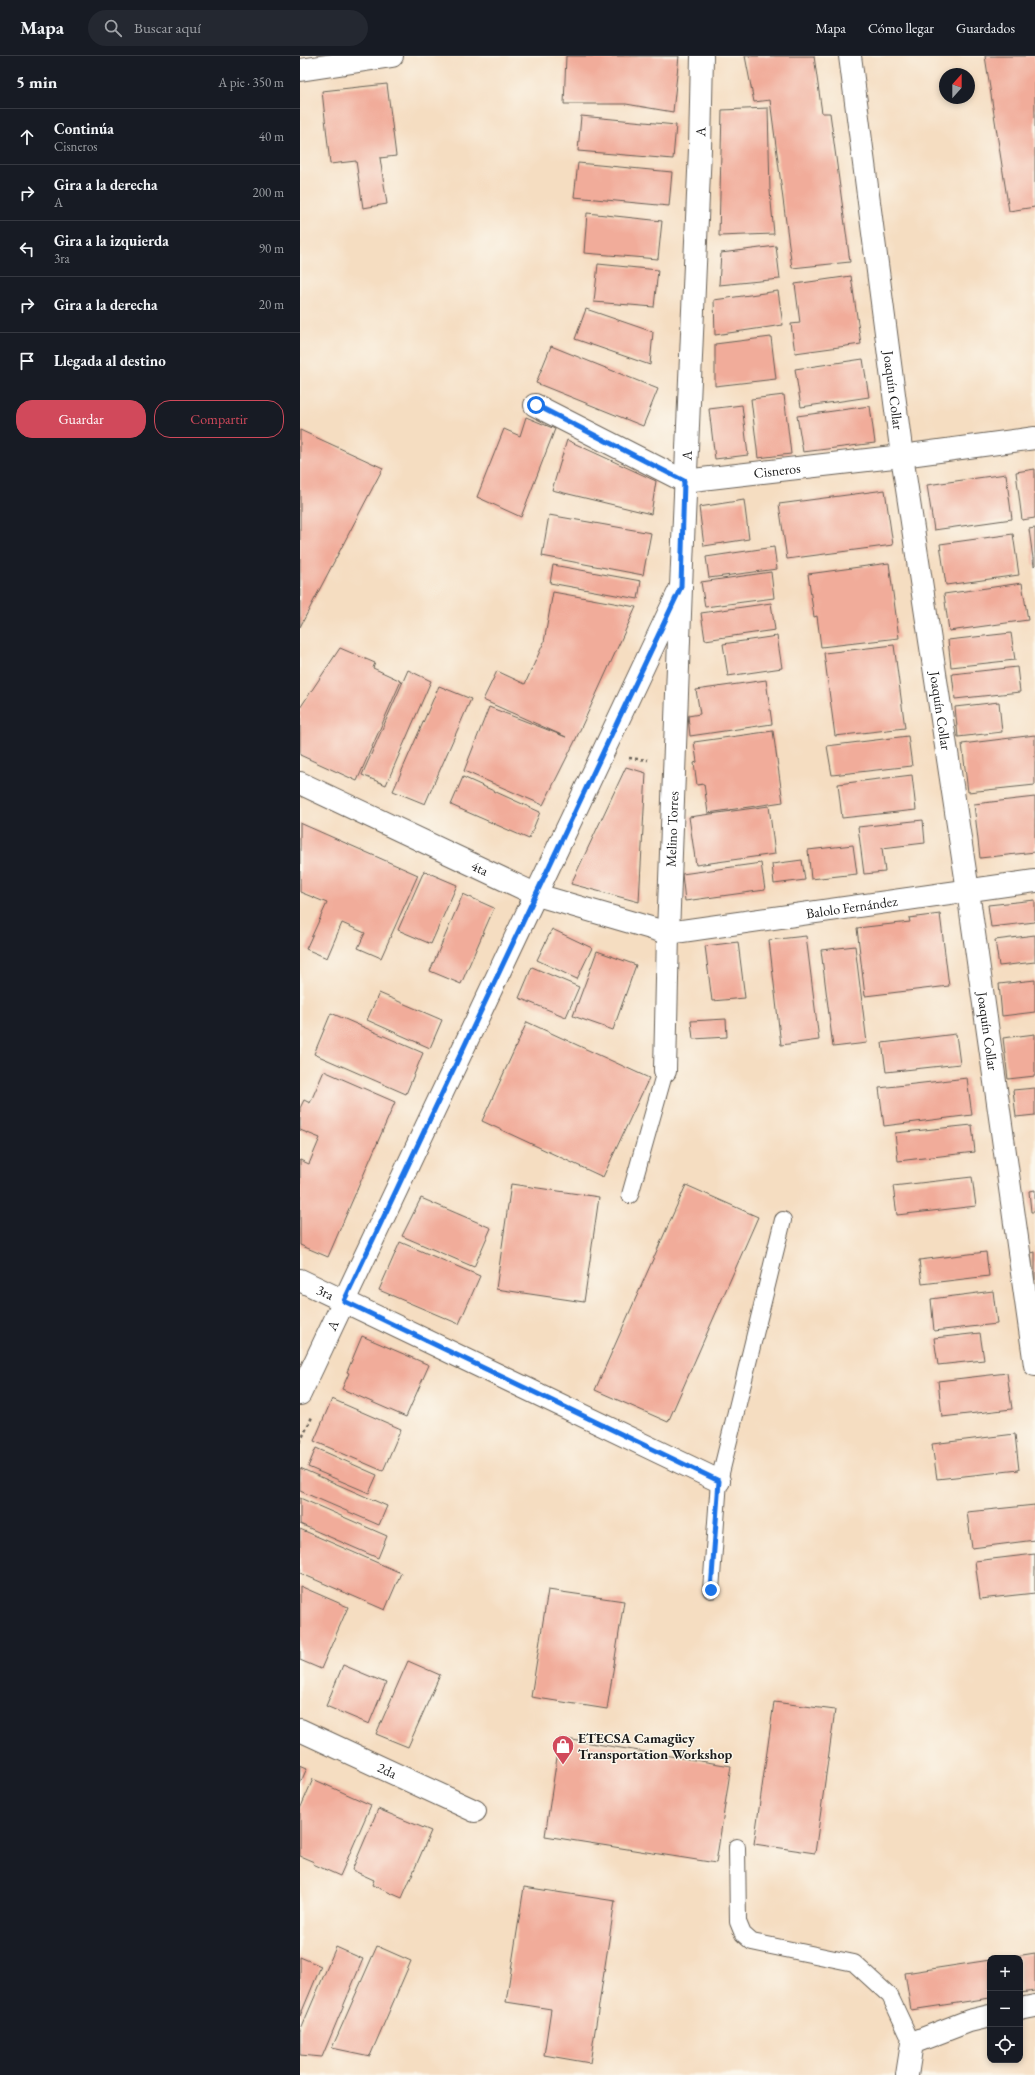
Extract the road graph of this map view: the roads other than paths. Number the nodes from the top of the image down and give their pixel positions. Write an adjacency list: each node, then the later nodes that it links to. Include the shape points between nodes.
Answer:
1 (392, 56): 4 (street)
2 (702, 56): 8 (street, A)
3 (850, 56): 7 (street, Joaquín Collar)
4 (300, 70)
5 (536, 405): 8 (street)
6 (1035, 438): 7 (street, Cisneros)
7 (902, 456): 8 (street, Cisneros); 12 (street, Joaquín Collar)
8 (684, 481): 9 (street, A)
9 (681, 587): 13 (street, A); 14 (street, Melino Torres)
10 (300, 783): 13 (street, 4ta)
11 (1035, 881): 12 (street, Balolo Fernández)
12 (968, 891): 14 (street, Balolo Fernández); 20 (street, Joaquín Collar)
13 (537, 895): 14 (street, 4ta); 19 (street, A)
14 (668, 933): 15 (street, Melino Torres)
15 (665, 1071): 16 (lane)
16 (630, 1195)
17 (783, 1220): 23 (lane)
18 (300, 1280): 19 (street, 3ra)
19 (344, 1301): 22 (street, A); 23 (street, 3ra)
20 (1032, 1326): 21 (street, Joaquín Collar)
21 (1035, 1365)
22 (300, 1394)
23 (719, 1481): 24 (lane)
24 (711, 1590)
25 (300, 1730): 26 (street, 2da)
26 (475, 1811)
27 (737, 1847): 31 (lane, via 738,1922 743,1934 752,1942 854,1963 890,1996)
28 (1035, 2006): 29 (street)
29 (1023, 2008)
30 (987, 2017): 31 (street)
31 (912, 2043): 32 (street)
32 (907, 2075)

